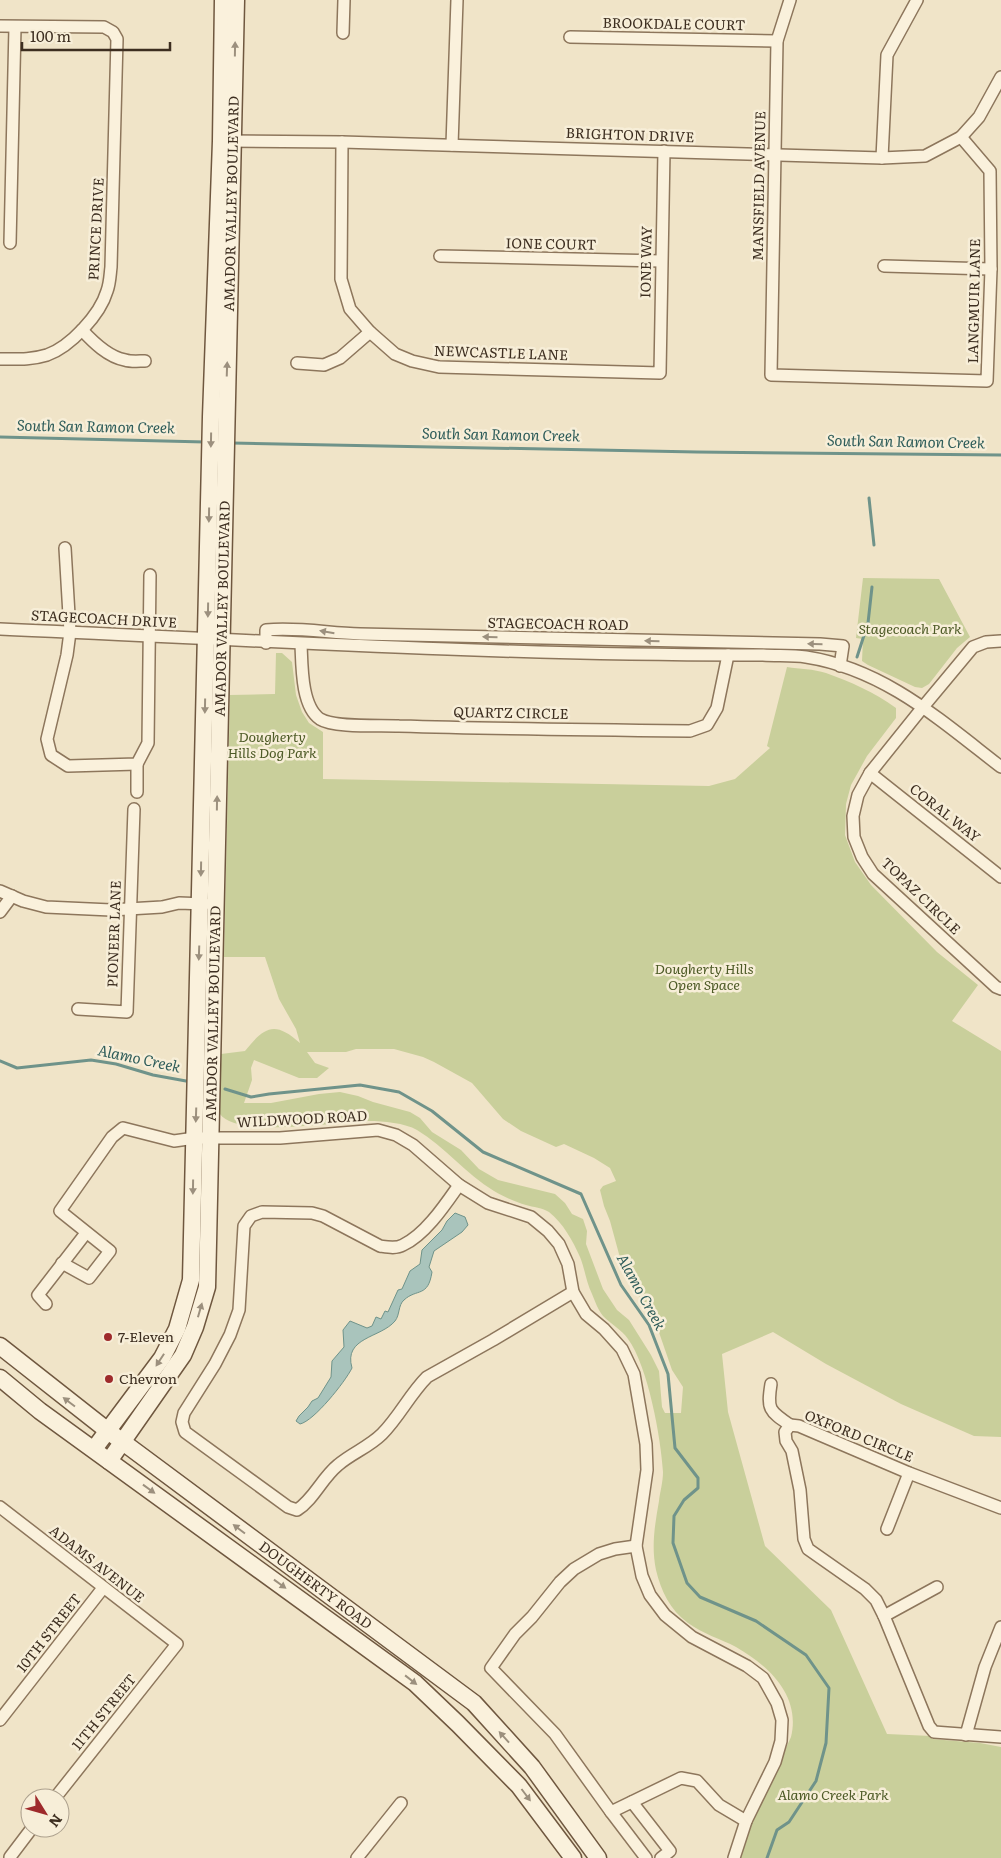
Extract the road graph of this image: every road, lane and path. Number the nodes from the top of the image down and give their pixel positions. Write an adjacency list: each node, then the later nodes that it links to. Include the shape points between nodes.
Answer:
1 (223, 0): 14 (street, via 222,71 228,76)
2 (236, 0): 14 (street, AMADOR VALLEY BOULEVARD, one-way to 2)
3 (344, 0): 9 (street)
4 (457, 0): 16 (street)
5 (790, 0): 11 (street, MANSFIELD AVENUE)
6 (917, 0): 19 (street, via 887,55)
7 (0, 26): 8 (street)
8 (16, 27): 20 (street); 25 (street, PRINCE DRIVE, via 104,27 113,32 117,40 111,267 107,292 97,312)
9 (343, 33)
10 (570, 37): 11 (street, BROOKDALE COURT)
11 (778, 42): 18 (street, MANSFIELD AVENUE)
12 (1001, 78): 13 (street, BRIGHTON DRIVE, via 979,117)
13 (961, 137): 19 (street, BRIGHTON DRIVE, via 925,156); 24 (street, LANGMUIR LANE, via 990,171)
14 (227, 141): 15 (street, BRIGHTON DRIVE); 38 (street, AMADOR VALLEY BOULEVARD)
15 (342, 142): 16 (street, BRIGHTON DRIVE); 26 (street, NEWCASTLE LANE, via 341,279 350,309)
16 (452, 145): 17 (street, BRIGHTON DRIVE)
17 (664, 151): 18 (street, BRIGHTON DRIVE); 22 (street, IONE WAY)
18 (775, 153): 19 (street, BRIGHTON DRIVE); 31 (street, MANSFIELD AVENUE)
19 (882, 158)
20 (10, 243)
21 (440, 256): 22 (street, IONE COURT)
22 (661, 261): 30 (street, IONE WAY)
23 (884, 266): 24 (street)
24 (991, 269): 31 (street, LANGMUIR LANE, via 987,381)
25 (82, 330): 27 (street, PRINCE DRIVE, via 48,354 30,359); 28 (street, via 95,344 115,357 126,361)
26 (370, 332): 29 (street, via 340,358 324,365); 30 (street, NEWCASTLE LANE, via 395,354 439,367)
27 (0, 359)
28 (146, 361)
29 (297, 363)
30 (660, 373)
31 (771, 375)
32 (65, 548): 35 (street)
33 (150, 575): 37 (street)
34 (0, 629): 35 (street, STAGECOACH DRIVE)
35 (70, 632): 37 (street, STAGECOACH DRIVE); 50 (street, via 46,739 51,755 68,766)
36 (438, 636): 39 (street, STAGECOACH ROAD, one-way to 36); 41 (street, STAGECOACH ROAD, one-way to 41, via 336,633 301,628 266,630); 44 (street)
37 (150, 637): 38 (street, STAGECOACH DRIVE); 50 (street, via 148,743)
38 (214, 639): 41 (street, STAGECOACH ROAD); 58 (street, AMADOR VALLEY BOULEVARD)
39 (585, 639): 42 (street, STAGECOACH ROAD, one-way to 39); 45 (street)
40 (1001, 641): 49 (street, TOPAZ CIRCLE, via 973,647)
41 (266, 642): 43 (street, STAGECOACH ROAD)
42 (694, 642): 46 (street); 48 (street, STAGECOACH ROAD, one-way to 42, via 843,646)
43 (301, 644): 44 (street, STAGECOACH ROAD); 47 (street, QUARTZ CIRCLE, via 303,680 309,704 325,722 435,727 690,731 707,725 718,708)
44 (438, 649): 45 (street, STAGECOACH ROAD)
45 (585, 652): 46 (street, STAGECOACH ROAD)
46 (694, 654): 47 (street, STAGECOACH ROAD)
47 (728, 655): 48 (street, STAGECOACH ROAD, via 805,657)
48 (840, 666): 49 (street, STAGECOACH ROAD, via 880,681)
49 (922, 707): 51 (street, STAGECOACH ROAD); 52 (street, TOPAZ CIRCLE)
50 (136, 764): 53 (street)
51 (1001, 767)
52 (870, 773): 55 (street, CORAL WAY); 61 (street, TOPAZ CIRCLE, via 858,795 853,816 854,837 862,857 873,874)
53 (137, 792)
54 (134, 809): 59 (street, PIONEER LANE)
55 (1001, 877)
56 (0, 891): 57 (street)
57 (12, 896): 59 (street, via 46,906); 60 (street)
58 (207, 904): 59 (street, via 179,903); 63 (street, AMADOR VALLEY BOULEVARD)
59 (130, 909): 62 (street, PIONEER LANE, via 127,1012)
60 (0, 912)
61 (1001, 989)
62 (78, 1009)
63 (202, 1138): 64 (street, WILDWOOD ROAD, via 280,1138 378,1130 413,1145); 65 (street, WILDWOOD ROAD, via 174,1141 123,1128 112,1137 60,1211); 73 (street, AMADOR VALLEY BOULEVARD, one-way to 73, via 191,1280 177,1329 162,1358); 74 (street, AMADOR VALLEY BOULEVARD, one-way to 63, via 183,1355 206,1287)
64 (459, 1185): 67 (street, WILDWOOD ROAD, via 488,1203 531,1217 548,1231 559,1244 568,1264); 67 (street, via 416,1237 402,1246 390,1248 312,1213 262,1212 251,1216 244,1226 239,1310 215,1364 184,1413 184,1432 288,1508 297,1510 307,1504 322,1481 338,1465 384,1432 427,1377)
65 (86, 1233): 66 (street); 66 (street, via 110,1251 89,1278)
66 (62, 1263): 68 (street, via 38,1295)
67 (573, 1292): 81 (street, WILDWOOD ROAD, via 586,1314 622,1349 634,1374 646,1444 646,1470)
68 (46, 1304)
69 (0, 1346): 73 (street, DOUGHERTY ROAD, one-way to 69)
70 (0, 1378): 75 (street, DOUGHERTY ROAD)
71 (771, 1384): 72 (street, via 768,1402 775,1415)
72 (790, 1425): 77 (street, OXFORD CIRCLE); 84 (street, OXFORD CIRCLE, via 785,1432 786,1441 792,1451 800,1490 804,1539 808,1549 865,1589 876,1600)
73 (108, 1431): 74 (street, DOUGHERTY ROAD); 75 (street, AMADOR VALLEY BOULEVARD)
74 (122, 1442): 76 (street, AMADOR VALLEY BOULEVARD); 99 (street, DOUGHERTY ROAD, one-way to 74, via 532,1767 474,1703)
75 (94, 1450): 76 (street, DOUGHERTY ROAD)
76 (109, 1461): 98 (street, DOUGHERTY ROAD, one-way to 98, via 415,1683 518,1786)
77 (909, 1473): 79 (street, OXFORD CIRCLE); 80 (street)
78 (0, 1508): 83 (street, ADAMS AVENUE)
79 (1001, 1508)
80 (887, 1529)
81 (636, 1546): 93 (street, via 599,1554 574,1569 516,1634 491,1668 555,1734); 94 (street, WILDWOOD ROAD, via 646,1586 665,1615 692,1637 763,1678 777,1703 782,1720 781,1741 775,1762)
82 (937, 1587): 84 (street)
83 (103, 1588): 86 (street, ADAMS AVENUE); 87 (street, 10TH STREET)
84 (884, 1616): 88 (street, OXFORD CIRCLE, via 928,1726 934,1732)
85 (1001, 1627): 88 (street, via 985,1667)
86 (177, 1644): 90 (street, 11TH STREET)
87 (0, 1720)
88 (966, 1735): 89 (street, OXFORD CIRCLE)
89 (1001, 1737)
90 (63, 1788)
91 (632, 1802): 93 (street); 94 (street, via 681,1778 696,1781 719,1805); 101 (street, via 670,1851)
92 (400, 1803): 97 (street)
93 (611, 1812): 100 (street)
94 (746, 1821): 102 (street, WILDWOOD ROAD)
95 (24, 1838): 96 (street)
96 (10, 1857)
97 (357, 1858)
98 (573, 1858)
99 (598, 1858)
100 (646, 1858)
101 (661, 1858)
102 (734, 1858)

